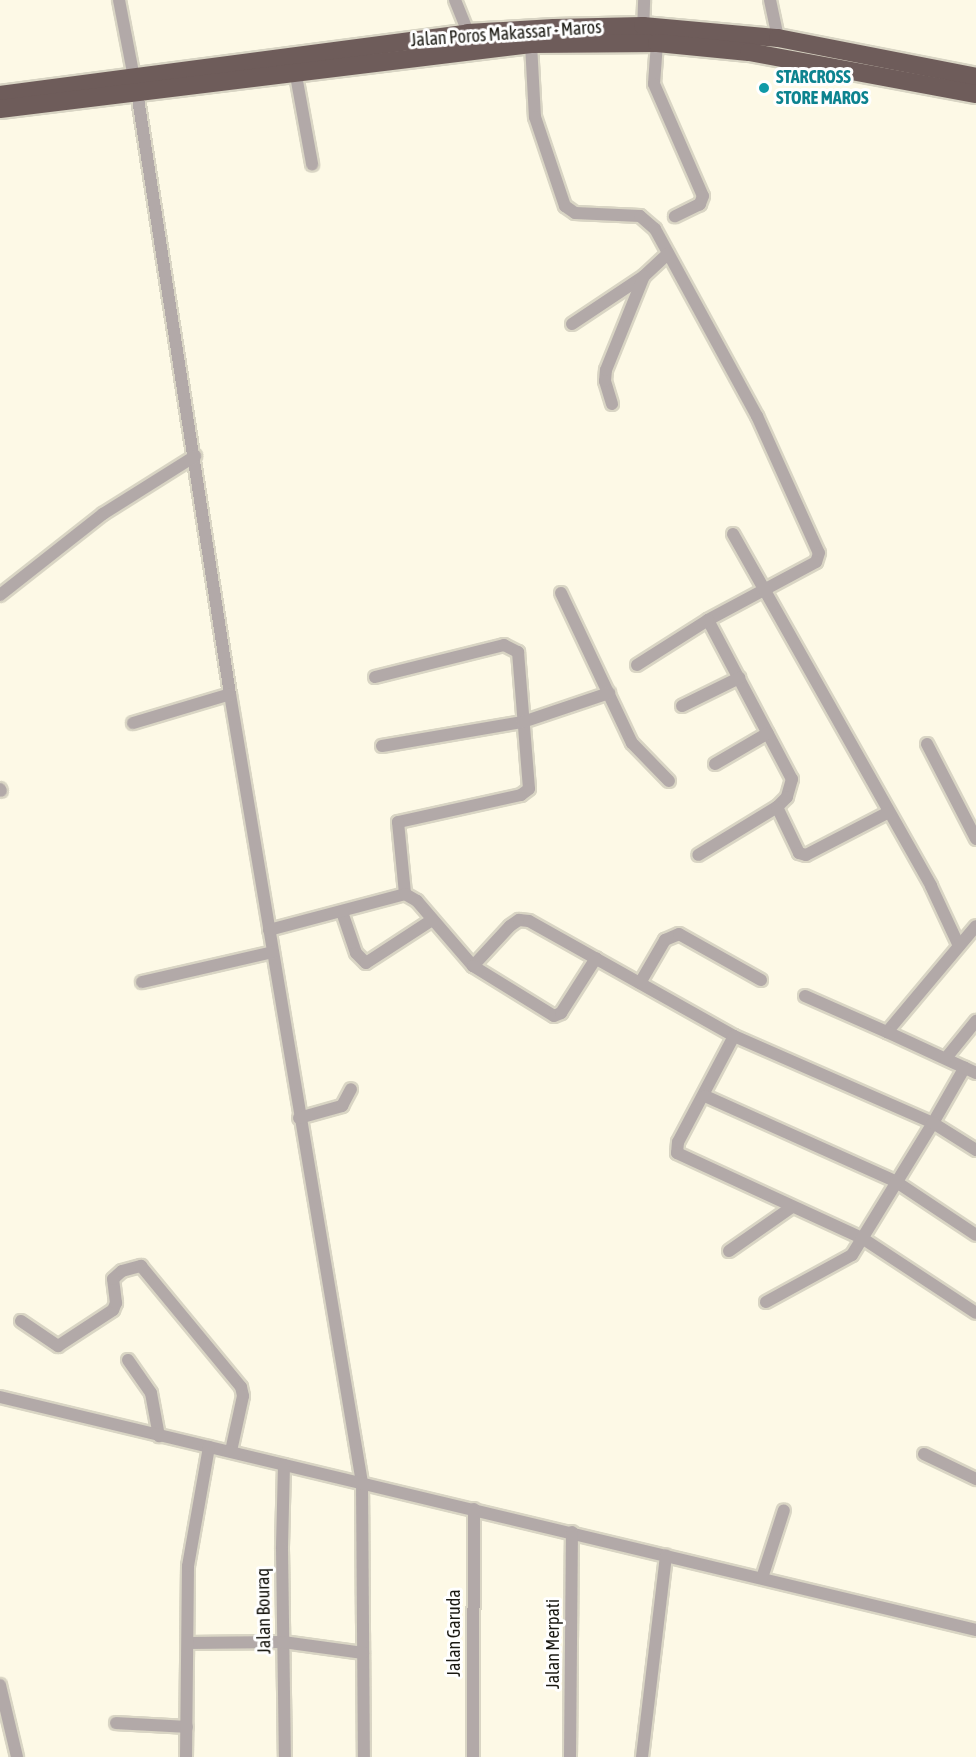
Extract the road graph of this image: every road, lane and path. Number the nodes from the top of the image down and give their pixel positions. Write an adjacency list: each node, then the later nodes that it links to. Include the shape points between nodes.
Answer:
1 (119, 0): 11 (street)
2 (455, 0): 5 (street)
3 (644, 0): 6 (street)
4 (770, 0): 7 (street)
5 (468, 33): 6 (highway, Jalan Poros Makassar - Maros); 11 (highway, Jalan Poros Makassar - Maros)
6 (647, 37): 7 (highway, Jalan Poros Makassar - Maros); 8 (highway, Jalan Poros Makassar - Maros); 12 (highway, Jalan Poros Makassar - Maros); 16 (street, via 654,84 703,196 700,204)
7 (778, 38): 10 (highway, Jalan Poros Makassar - Maros)
8 (531, 44): 9 (highway, Jalan Poros Makassar - Maros); 17 (street, via 535,117 565,206 575,213 640,216 655,229)
9 (295, 70): 11 (highway, Jalan Poros Makassar - Maros); 15 (street)
10 (976, 77)
11 (136, 85): 13 (highway, Jalan Poros Makassar - Maros); 14 (highway, Jalan Poros Makassar - Maros); 21 (street)
12 (976, 94)
13 (0, 95)
14 (0, 109)
15 (312, 164)
16 (675, 216)
17 (668, 254): 18 (street); 23 (street, via 757,416 819,553 816,562)
18 (644, 276): 19 (street); 20 (street, via 609,360 605,381)
19 (572, 324)
20 (612, 404)
21 (195, 456): 25 (street, via 103,514); 31 (street)
22 (733, 534): 23 (street)
23 (767, 592): 26 (street); 41 (street)
24 (561, 593): 30 (street)
25 (0, 595)
26 (708, 620): 27 (street); 29 (street)
27 (636, 664)
28 (375, 677): 33 (street, via 504,645 513,647 518,652)
29 (739, 678): 32 (street); 35 (street)
30 (609, 693): 33 (street); 39 (street, via 632,743)
31 (230, 694): 34 (street); 48 (street)
32 (682, 706)
33 (523, 722): 37 (street); 44 (street, via 529,789 521,795 398,822)
34 (133, 723)
35 (768, 733): 38 (street); 40 (street, via 792,779 787,797)
36 (927, 744): 42 (street)
37 (382, 746)
38 (715, 764)
39 (669, 781)
40 (777, 807): 41 (street, via 799,853 806,855); 43 (street)
41 (887, 813): 49 (street, via 931,886)
42 (976, 839)
43 (698, 855)
44 (405, 894): 45 (street); 46 (street, via 417,901)
45 (342, 912): 46 (street, via 356,952 366,963); 48 (street)
46 (432, 920): 52 (street)
47 (976, 926): 49 (street)
48 (269, 930): 50 (street)
49 (959, 946): 58 (street)
50 (273, 952): 54 (street); 64 (street)
51 (596, 958): 52 (street, via 529,921 519,920); 52 (street, via 561,1012 554,1016); 55 (street)
52 (473, 966)
53 (760, 980): 55 (street, via 679,934 665,940)
54 (142, 982)
55 (640, 983): 59 (street)
56 (805, 996): 58 (street)
57 (976, 1022): 60 (street)
58 (887, 1032): 60 (street)
59 (734, 1036): 63 (street); 65 (street)
60 (946, 1058): 61 (street)
61 (970, 1070): 65 (street)
62 (351, 1089): 64 (street, via 342,1106)
63 (705, 1096): 67 (street); 68 (street, via 678,1142 677,1153)
64 (299, 1118): 83 (street)
65 (933, 1123): 66 (street); 67 (street)
66 (976, 1150)
67 (895, 1181): 69 (street); 70 (street)
68 (792, 1207): 70 (street); 71 (street)
69 (976, 1235)
70 (862, 1238): 72 (street, via 852,1255); 73 (street)
71 (729, 1251)
72 (766, 1302)
73 (976, 1313)
74 (21, 1321): 79 (street, via 58,1346 113,1310 114,1279 122,1271 141,1266 241,1387 243,1396)
75 (128, 1360): 77 (street, via 151,1393)
76 (0, 1397): 77 (street)
77 (159, 1436): 78 (street)
78 (209, 1447): 79 (street); 91 (street, via 188,1566)
79 (231, 1451): 81 (street)
80 (924, 1454): 82 (street)
81 (284, 1465): 83 (street); 90 (street, Jalan Bouraq)
82 (976, 1479)
83 (362, 1483): 84 (street); 92 (street)
84 (474, 1509): 86 (street); 100 (street, Jalan Garuda)
85 (784, 1510): 88 (street)
86 (572, 1532): 87 (street); 101 (street, Jalan Merpati)
87 (666, 1555): 88 (street); 102 (street)
88 (762, 1578): 89 (street)
89 (976, 1630)
90 (283, 1642): 91 (street); 92 (street); 98 (street, Jalan Bouraq)
91 (188, 1643): 95 (street)
92 (363, 1653): 99 (street)
93 (0, 1685): 96 (street)
94 (116, 1724): 95 (street)
95 (187, 1728): 97 (street)
96 (17, 1757)
97 (186, 1757)
98 (285, 1757)
99 (364, 1757)
100 (473, 1757)
101 (570, 1757)
102 (642, 1757)

